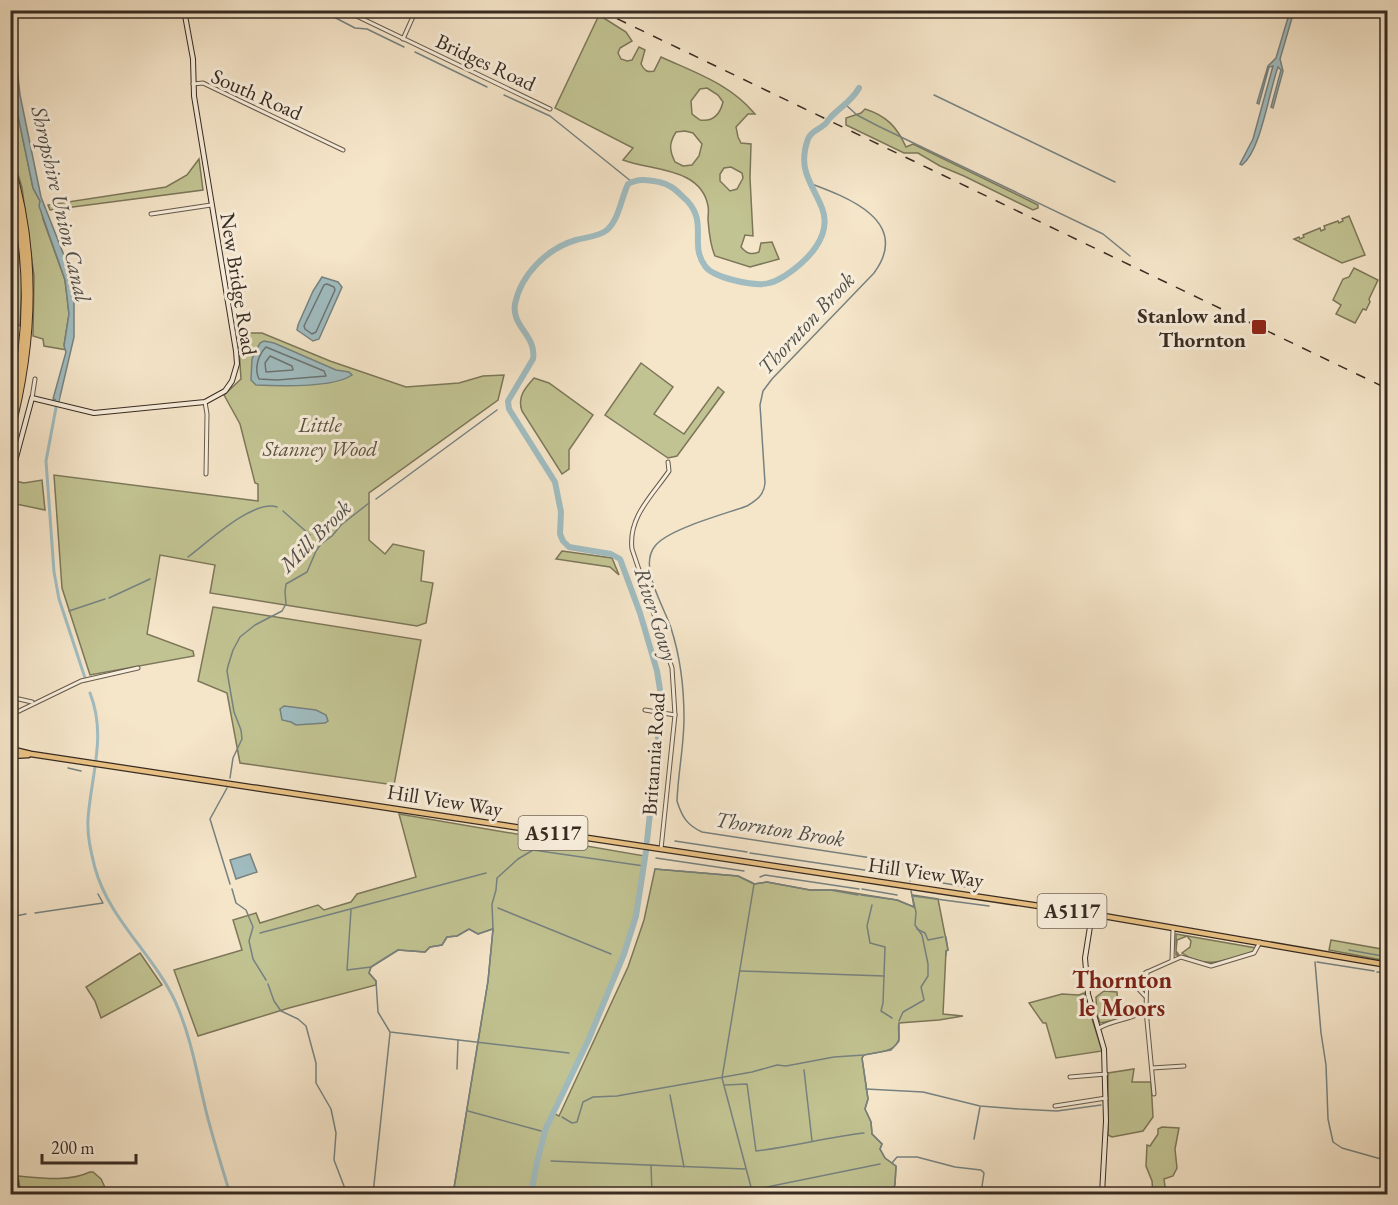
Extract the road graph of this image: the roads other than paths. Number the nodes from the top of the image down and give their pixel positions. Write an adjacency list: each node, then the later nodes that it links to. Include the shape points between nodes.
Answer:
1 (184, 10): 5 (street, South Road, via 194,59)
2 (344, 10): 4 (street, Bridges Road)
3 (416, 10): 4 (street)
4 (403, 39): 6 (street, Bridges Road)
5 (194, 84): 7 (street, South Road, via 203,83); 10 (street, New Bridge Road)
6 (550, 109)
7 (343, 150)
8 (10, 162): 16 (highway, via 25,227 30,294 26,360)
9 (10, 183): 15 (highway, via 22,247 25,303 21,360)
10 (211, 205): 11 (street); 14 (street, New Bridge Road, via 237,364 225,391)
11 (151, 214)
12 (35, 379): 13 (street)
13 (32, 398): 14 (street, New Bridge Road, via 62,407 110,413); 19 (street)
14 (205, 402): 18 (street)
15 (10, 413)
16 (10, 434)
17 (668, 462): 25 (street, Britannia Road, via 669,471 635,519 631,539 672,668)
18 (206, 474)
19 (10, 480)
20 (138, 668): 22 (street, via 93,677)
21 (10, 698): 22 (street)
22 (34, 702): 24 (street)
23 (645, 710): 25 (street)
24 (17, 712)
25 (675, 715): 29 (street, Britannia Road)
26 (10, 749): 27 (main road, Hill View Way / A5117)
27 (31, 754): 28 (main road, Hill View Way / A5117); 29 (main road, Hill View Way / A5117)
28 (10, 756)
29 (661, 849): 30 (main road, Hill View Way / A5117)
30 (1092, 914): 31 (main road, Hill View Way / A5117); 40 (street, via 1086,981)
31 (1173, 928): 32 (main road, Hill View Way / A5117); 33 (street)
32 (1260, 942): 33 (street, via 1254,953 1212,966 1181,957); 34 (main road, Hill View Way / A5117)
33 (1172, 960): 35 (street)
34 (1388, 965)
35 (1147, 972): 36 (street); 36 (street, via 1133,983)
36 (1146, 998): 37 (street)
37 (1146, 1010): 38 (street); 39 (street)
38 (1138, 1015): 39 (street); 40 (street)
39 (1147, 1023): 42 (street)
40 (1099, 1028): 43 (street)
41 (1184, 1066): 42 (street)
42 (1152, 1068): 45 (street)
43 (1106, 1074): 44 (street); 46 (street)
44 (1070, 1077)
45 (1154, 1094)
46 (1106, 1098): 47 (street); 50 (street)
47 (1055, 1106)
48 (10, 1156): 49 (street)
49 (18, 1194)
50 (1102, 1194)

